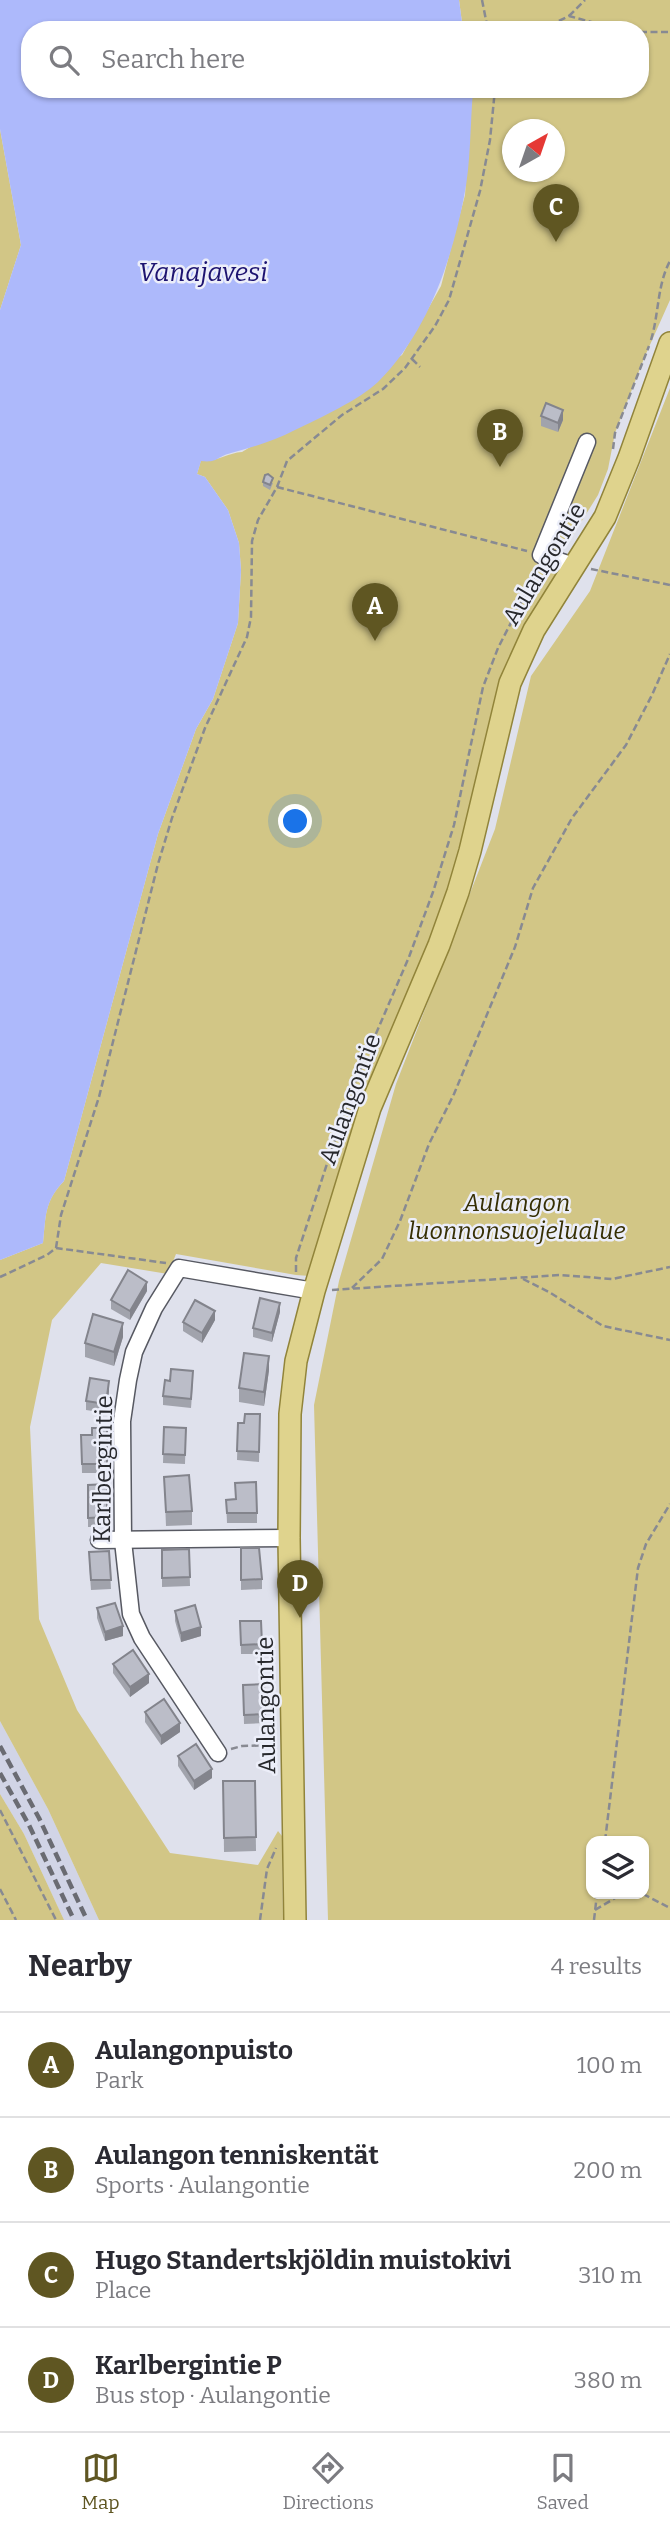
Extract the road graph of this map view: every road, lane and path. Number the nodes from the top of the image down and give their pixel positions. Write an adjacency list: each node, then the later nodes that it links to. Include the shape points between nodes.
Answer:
1 (482, 0): 4 (path)
2 (584, 0): 3 (path)
3 (569, 16): 5 (path); 6 (path)
4 (486, 21)
5 (559, 21)
6 (588, 21)
7 (649, 32): 8 (path)
8 (670, 32)
9 (494, 98): 11 (path, via 480,191 458,272 449,300)
10 (670, 343): 16 (main road, Aulangontie, via 604,517)
11 (412, 359): 12 (path); 14 (path, via 383,389 342,415 287,461)
12 (421, 367)
13 (587, 442): 15 (street)
14 (277, 487): 15 (path); 19 (path, via 252,541 247,638 205,728 172,818 99,1097 61,1215)
15 (541, 555): 16 (street)
16 (574, 566): 17 (path); 25 (main road, Aulangontie, via 534,630 510,683 458,892 370,1108)
17 (670, 585)
18 (670, 654): 24 (path, via 626,745 572,818 533,888 515,947 400,1222 382,1259)
19 (56, 1248): 21 (path, via 164,1262); 23 (path)
20 (670, 1267): 22 (path, via 612,1279)
21 (179, 1268): 25 (street); 30 (street, Karlbergintie, via 154,1308 134,1352 128,1380 122,1421)
22 (520, 1277): 24 (path); 26 (path, via 603,1326)
23 (0, 1278)
24 (352, 1288): 25 (path)
25 (314, 1291): 28 (main road, Aulangontie, via 296,1361 290,1414)
26 (670, 1340)
27 (670, 1504): 34 (path, via 646,1544 638,1568)
28 (289, 1538): 30 (street); 45 (main road, Aulangontie)
29 (99, 1540): 30 (street)
30 (123, 1541): 32 (street, Karlbergintie, via 131,1614 174,1690)
31 (268, 1745): 32 (path)
32 (224, 1751)
33 (0, 1811): 43 (path)
34 (606, 1836)
35 (278, 1844): 44 (path, via 267,1869)
36 (0, 1889): 42 (path)
37 (649, 1897): 40 (path)
38 (596, 1899): 41 (path)
39 (614, 1899): 41 (path)
40 (670, 1908)
41 (595, 1910): 46 (path)
42 (16, 1920)
43 (55, 1920)
44 (260, 1920)
45 (295, 1920)
46 (594, 1920)

